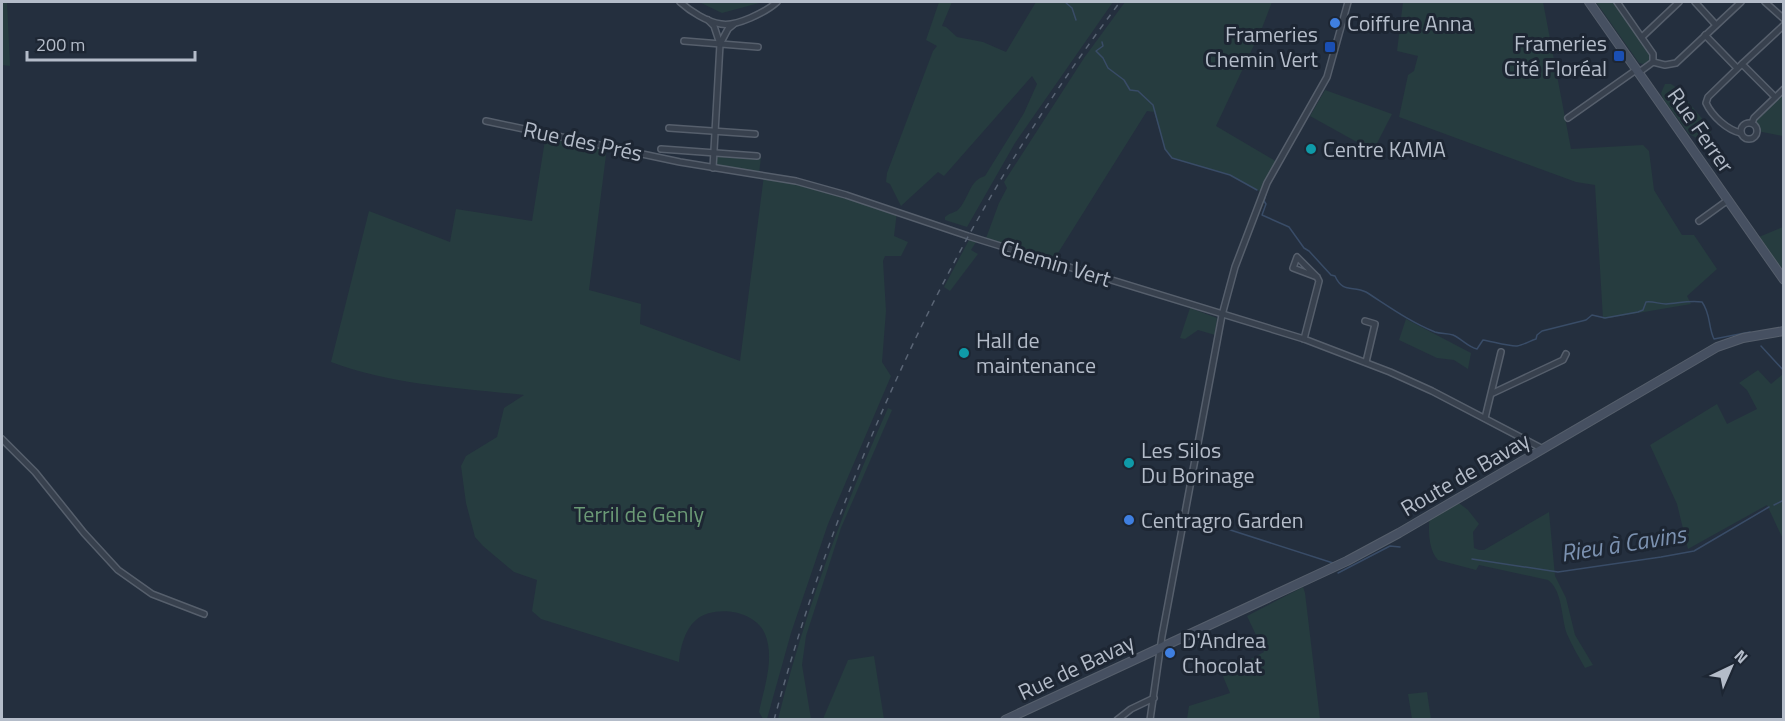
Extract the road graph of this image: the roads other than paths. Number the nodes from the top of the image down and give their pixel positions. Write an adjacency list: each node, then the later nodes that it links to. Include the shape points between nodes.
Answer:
1 (680, 2): 11 (street)
2 (777, 2): 12 (street)
3 (1348, 2): 40 (street, via 1327,77 1267,183 1235,267)
4 (1589, 2): 22 (main road, Rue Ferrer)
5 (1617, 2): 16 (street)
6 (1679, 2): 16 (street)
7 (1695, 2): 13 (street)
8 (1741, 2): 13 (street)
9 (1765, 2): 10 (street)
10 (1784, 19)
11 (708, 20): 12 (street, via 723,25); 18 (street)
12 (738, 22): 18 (street, via 728,28)
13 (1716, 25): 15 (street)
14 (1784, 25): 21 (street)
15 (1706, 35): 20 (street, via 1674,64); 21 (street)
16 (1641, 37): 20 (street, via 1653,54)
17 (684, 41): 18 (street)
18 (720, 44): 19 (street); 29 (street)
19 (758, 47)
20 (1653, 62): 22 (street)
21 (1740, 66): 24 (street); 30 (street, via 1706,103 1725,126)
22 (1637, 72): 25 (street); 36 (main road, Rue Ferrer)
23 (1784, 89): 24 (street)
24 (1775, 97): 27 (street)
25 (1568, 118)
26 (486, 121): 35 (street, Rue des Prés)
27 (1752, 123): 30 (street, via 1744,124); 30 (street, via 1757,129 1754,137 1746,138)
28 (669, 128): 29 (street)
29 (715, 131): 31 (street); 33 (street)
30 (1741, 133)
31 (754, 134)
32 (661, 149): 33 (street)
33 (714, 153): 34 (street); 35 (street)
34 (757, 156)
35 (713, 168): 40 (street, Chemin Vert, via 796,181)
36 (1728, 200): 37 (street); 39 (main road, Rue Ferrer)
37 (1699, 221)
38 (1317, 277): 43 (street)
39 (1784, 280)
40 (1222, 315): 43 (street, Chemin Vert); 52 (street)
41 (1365, 321): 46 (street, via 1375,324)
42 (1784, 331): 50 (main road, Route de Bavay, via 1717,347)
43 (1304, 339): 46 (street, Chemin Vert)
44 (1501, 352): 47 (street)
45 (1566, 354): 47 (street, via 1563,360)
46 (1366, 362): 48 (street, Chemin Vert)
47 (1493, 393): 48 (street)
48 (1485, 418): 50 (street, Chemin Vert)
49 (2, 439): 51 (street, via 118,570 152,594)
50 (1543, 449): 52 (main road, Route de Bavay, via 1347,561)
51 (204, 614)
52 (1162, 647): 53 (street); 54 (main road, Rue de Bavay)
53 (1154, 698): 55 (street); 56 (street)
54 (1005, 720)
55 (1117, 720)
56 (1150, 720)

